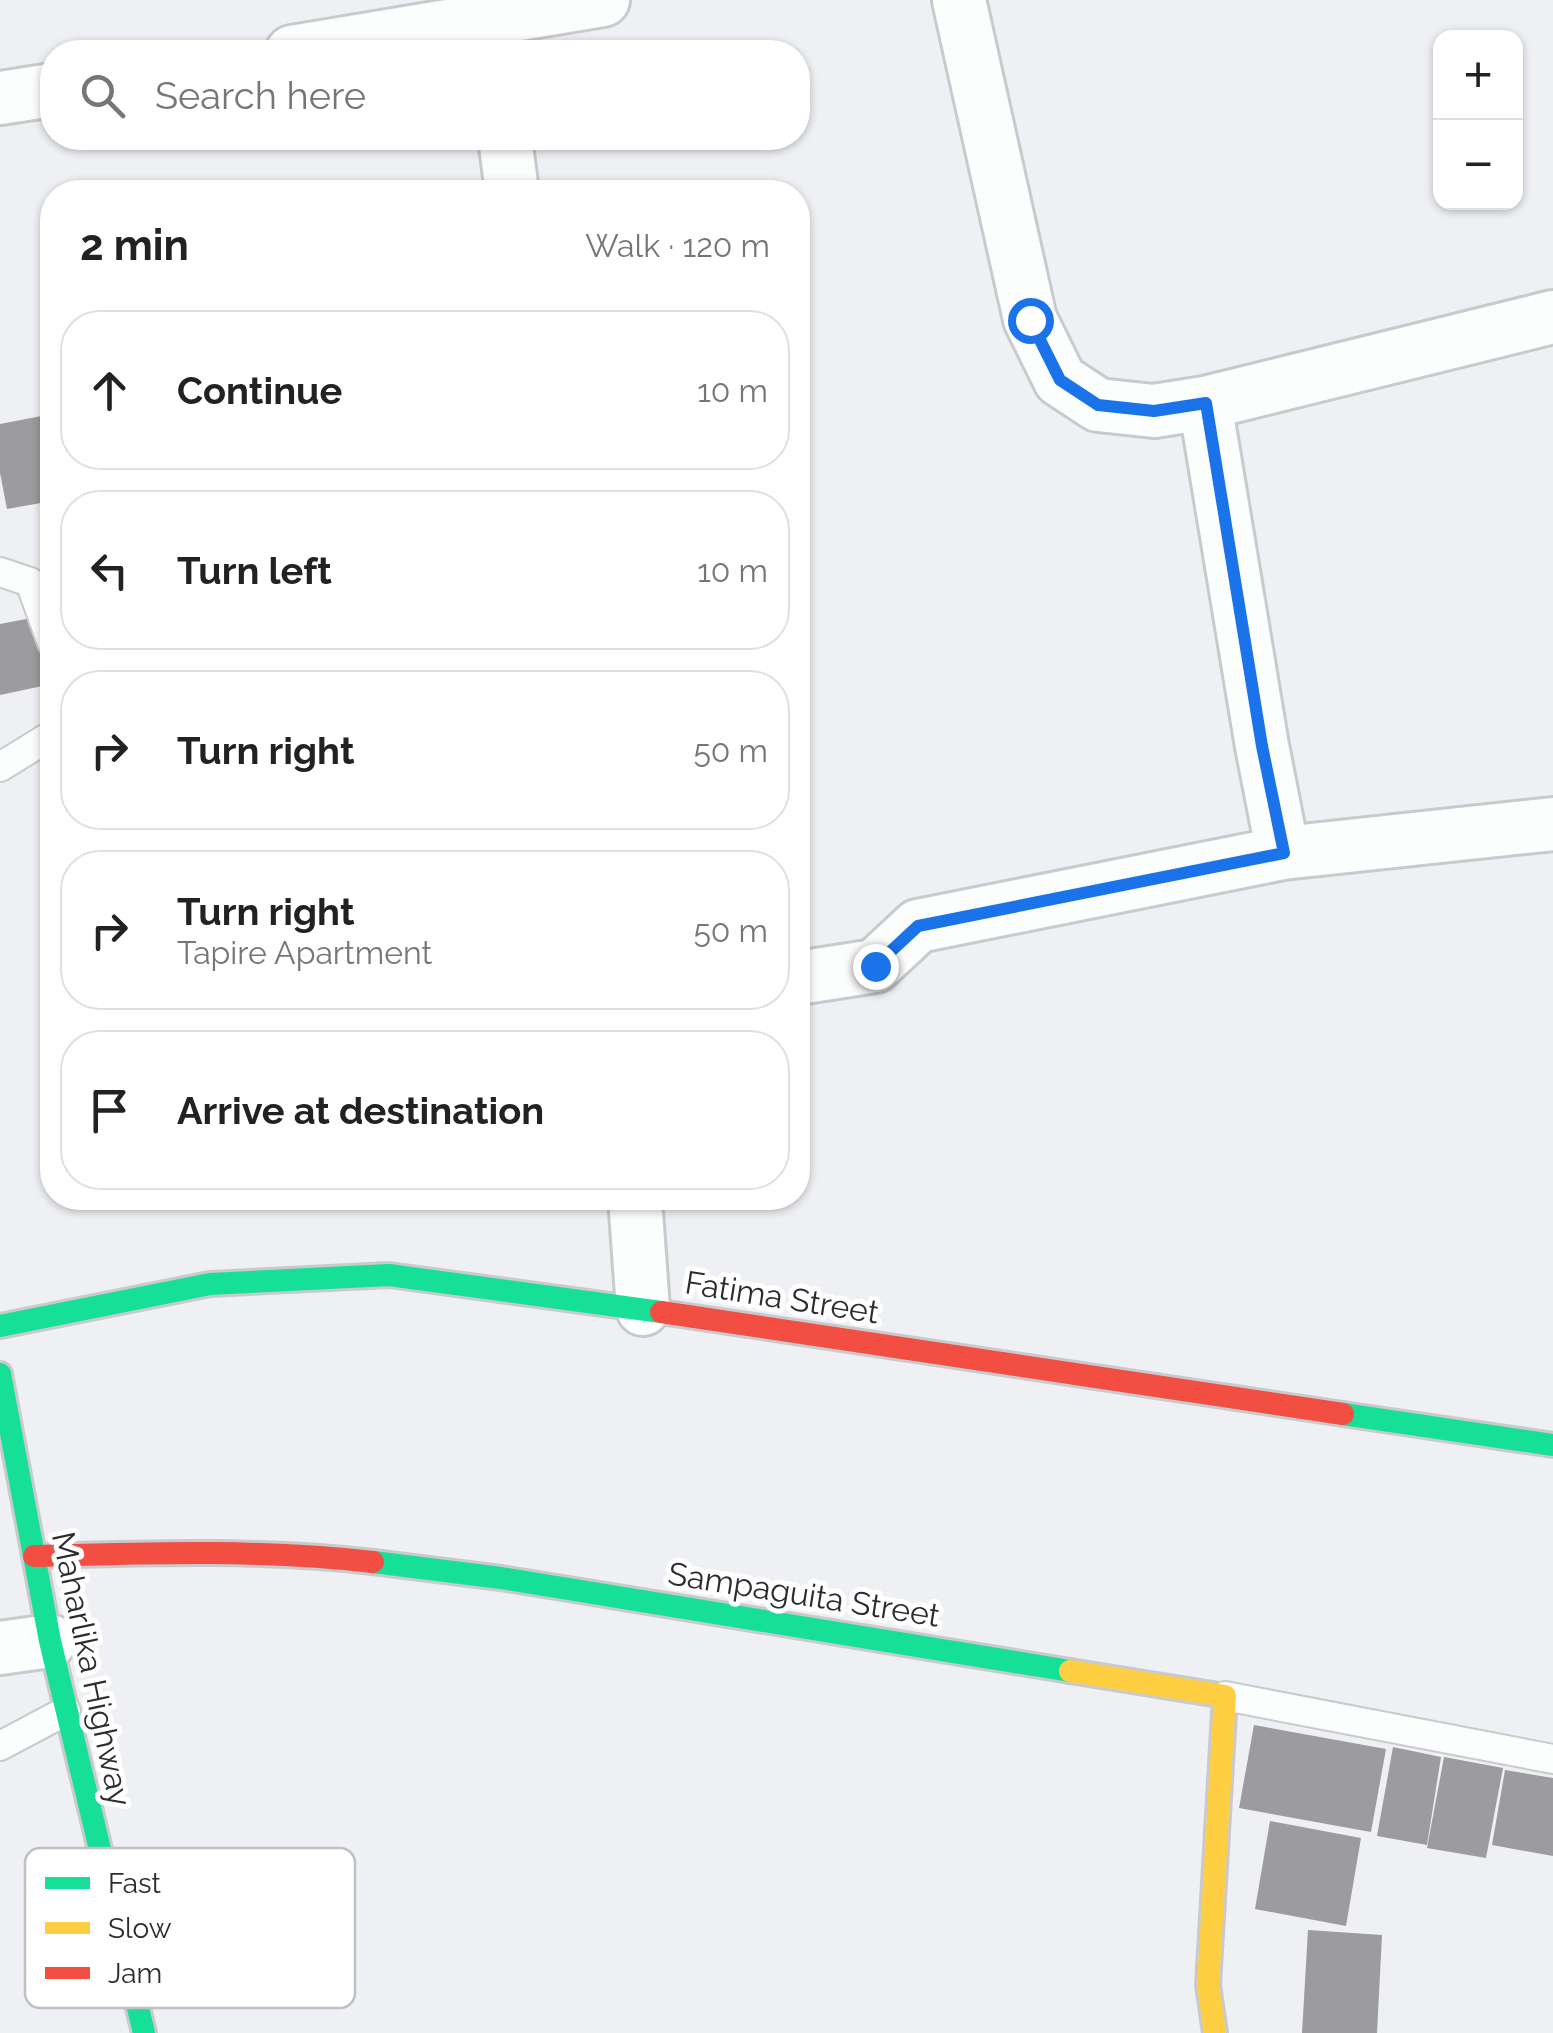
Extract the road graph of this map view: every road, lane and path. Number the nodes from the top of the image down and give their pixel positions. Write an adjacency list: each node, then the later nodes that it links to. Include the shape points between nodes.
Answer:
1 (603, 0): 3 (street)
2 (958, 0): 10 (street, via 1030,320 1060,380 1098,405 1154,411)
3 (491, 37): 4 (street)
4 (451, 40)
5 (40, 92): 6 (street)
6 (0, 98)
7 (507, 150): 8 (street)
8 (510, 180)
9 (1553, 317): 10 (street)
10 (1206, 403): 16 (street)
11 (0, 572): 12 (lane, via 30,582)
12 (40, 610)
13 (40, 742): 14 (lane)
14 (0, 766)
15 (1553, 824): 16 (street)
16 (1284, 853): 17 (street, via 918,926 875,966)
17 (810, 976)
18 (636, 1210): 19 (street)
19 (643, 1309): 20 (street, Fatima Street, via 389,1275 210,1284); 22 (street, Fatima Street)
20 (0, 1326)
21 (0, 1374): 23 (street, Maharlika Highway)
22 (1553, 1445)
23 (9, 1480): 24 (street, Maharlika Highway)
24 (34, 1556): 25 (street, Maharlika Highway); 26 (street, Sampaguita Street, via 321,1556 500,1578)
25 (25, 1644): 27 (street, Maharlika Highway)
26 (1224, 1696): 29 (lane); 33 (street, via 1208,1985)
27 (66, 1711): 28 (lane); 30 (street, Maharlika Highway)
28 (0, 1746)
29 (1553, 1759)
30 (99, 1848)
31 (138, 2008): 32 (street, Maharlika Highway)
32 (144, 2033)
33 (1215, 2033)

